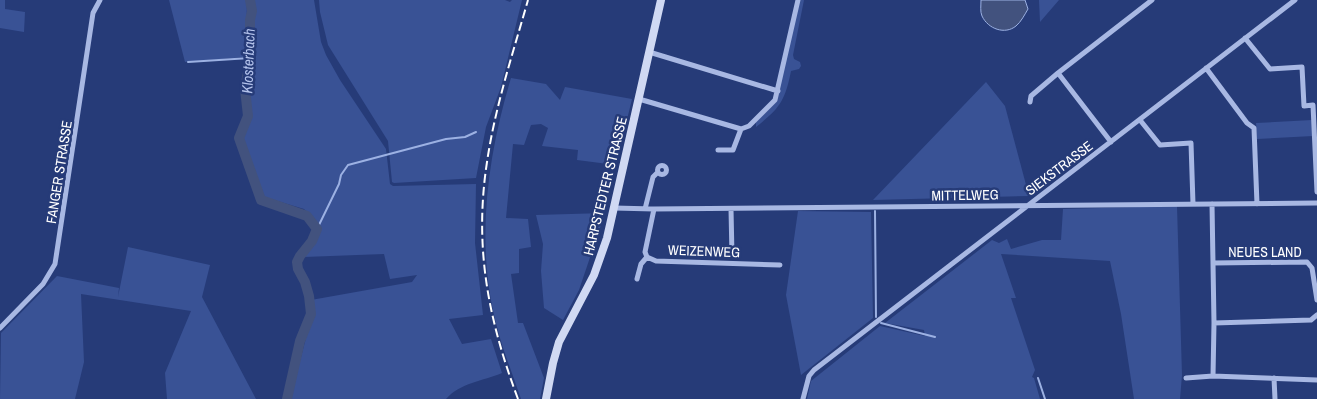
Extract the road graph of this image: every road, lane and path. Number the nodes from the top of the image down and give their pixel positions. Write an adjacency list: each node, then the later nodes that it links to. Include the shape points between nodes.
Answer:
1 (100, 0): 36 (street, FANGER STRASSE, via 93,13 55,264 43,284)
2 (661, 0): 7 (street, HARPSTEDTER STRASSE)
3 (798, 0): 10 (street)
4 (1152, 0): 9 (street)
5 (1295, 0): 6 (street, SIEKSTRASSE)
6 (1245, 38): 8 (street, SIEKSTRASSE); 18 (street, via 1270,69 1302,67 1304,106 1313,105)
7 (649, 52): 10 (street); 11 (street, HARPSTEDTER STRASSE)
8 (1206, 68): 13 (street, SIEKSTRASSE); 22 (street, via 1254,128)
9 (1058, 73): 12 (street, via 1031,96); 15 (street)
10 (778, 92): 14 (street, via 760,116 749,126)
11 (639, 99): 14 (street); 24 (street, HARPSTEDTER STRASSE)
12 (1030, 102)
13 (1140, 120): 15 (street, SIEKSTRASSE); 20 (street, via 1160,145 1191,143)
14 (741, 128): 16 (street, via 733,150)
15 (1111, 142): 23 (street, SIEKSTRASSE)
16 (718, 150)
17 (658, 172): 27 (street, via 653,177)
18 (1317, 192)
19 (1317, 203): 22 (street, MITTELWEG)
20 (1193, 204): 21 (street, MITTELWEG); 23 (street, MITTELWEG)
21 (1212, 204): 22 (street, MITTELWEG); 30 (street, NEUES LAND)
22 (1257, 204)
23 (1028, 205): 25 (street, MITTELWEG); 42 (street, SIEKSTRASSE, via 814,370 809,376)
24 (614, 208): 27 (street, MITTELWEG); 41 (street, HARPSTEDTER STRASSE, via 594,275 559,342)
25 (731, 208): 26 (street, MITTELWEG); 28 (street)
26 (654, 209): 27 (street, MITTELWEG); 29 (street, via 645,247)
27 (645, 210)
28 (732, 256)
29 (647, 257): 31 (street, WEIZENWEG, via 656,261); 32 (street, via 641,264)
30 (1212, 263): 33 (street, NEUES LAND, via 1307,262 1312,268); 35 (street, NEUES LAND)
31 (780, 265)
32 (637, 280)
33 (1317, 300)
34 (1317, 316): 35 (street, via 1311,320)
35 (1214, 323): 37 (street, NEUES LAND)
36 (0, 328)
37 (1213, 376): 38 (street); 39 (street)
38 (1186, 378)
39 (1274, 378): 40 (street); 43 (street)
40 (1317, 380)
41 (546, 399)
42 (803, 399)
43 (1275, 399)

